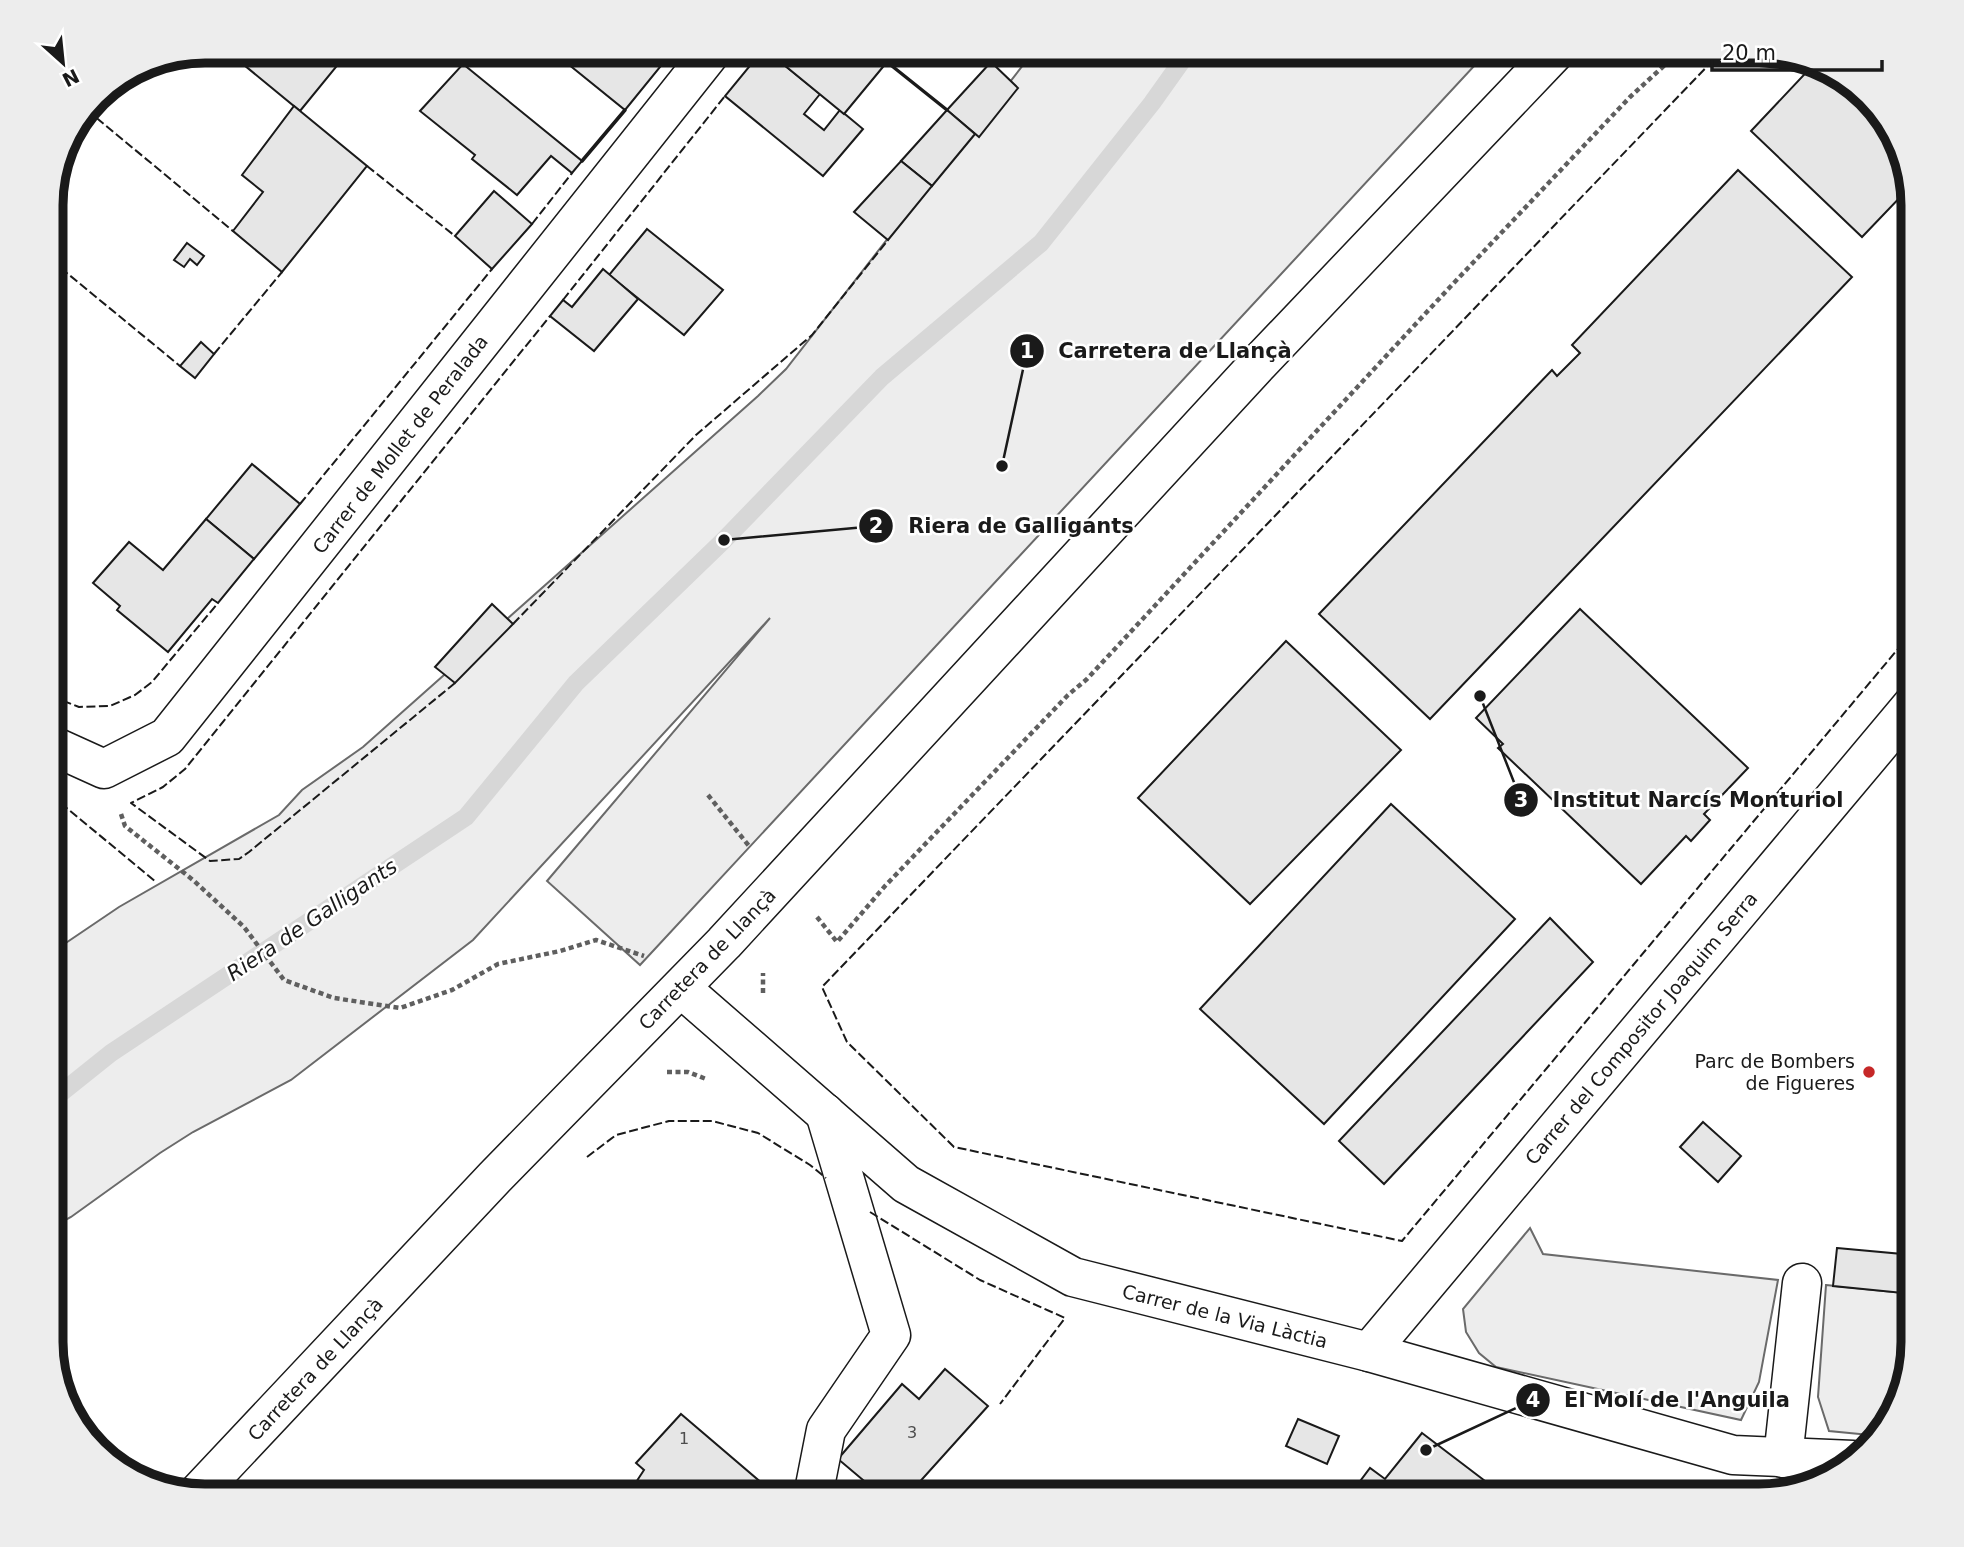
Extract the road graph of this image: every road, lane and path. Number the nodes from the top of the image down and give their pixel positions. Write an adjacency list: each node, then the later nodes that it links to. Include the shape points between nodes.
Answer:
1 (702, 63): 6 (street, Carrer de Mollet de Peralada, via 167,737)
2 (1545, 63): 8 (street, Carretera de Llançà, via 1259,363)
3 (1667, 63): 8 (path, via 1478,257 837,942)
4 (1901, 718): 17 (street, Carrer del Compositor Joaquim Serra)
5 (63, 750): 6 (street)
6 (104, 769): 9 (path, via 125,827 244,927 284,980 334,998 400,1008 452,990 498,964 596,940)
7 (708, 794): 8 (path)
8 (782, 881): 11 (street, Carretera de Llançà)
9 (651, 958)
10 (764, 967): 12 (path)
11 (681, 988): 15 (street, Carrer de la Via Làctia); 20 (street, Carretera de Llançà)
12 (763, 997)
13 (665, 1072): 14 (path, via 688,1072)
14 (713, 1082)
15 (825, 1114): 17 (street, Carrer de la Via Làctia, via 906,1184 1073,1278); 21 (street, via 891,1335 826,1430)
16 (1802, 1283): 18 (street)
17 (1370, 1352): 18 (street, Carrer de la Via Làctia, via 1733,1455)
18 (1783, 1458): 19 (street, Carrer de la Via Làctia)
19 (1839, 1460)
20 (205, 1484)
21 (815, 1484)

